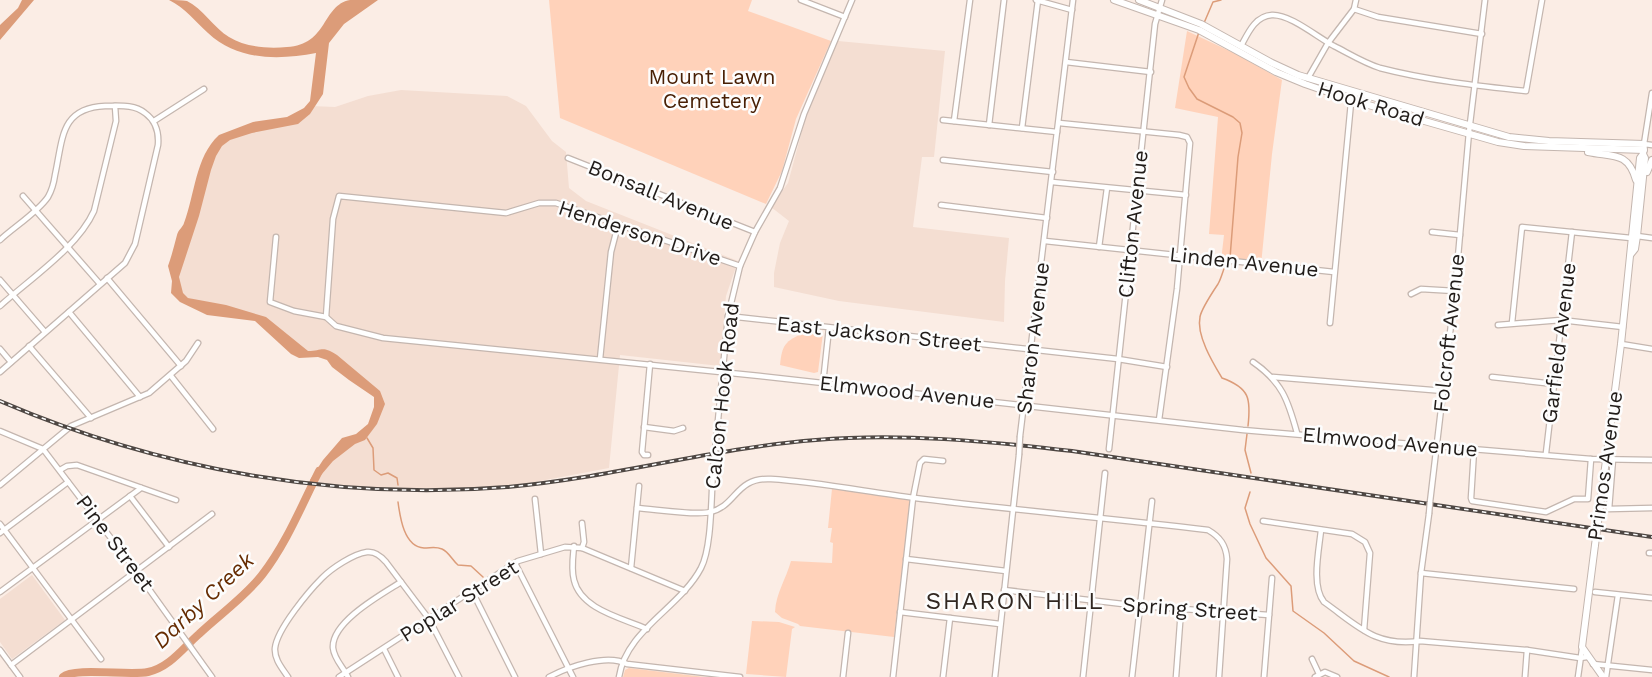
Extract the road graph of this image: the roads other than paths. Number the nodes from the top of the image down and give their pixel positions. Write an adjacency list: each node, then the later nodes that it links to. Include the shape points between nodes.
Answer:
1 (801, 0): 16 (street)
2 (852, 0): 16 (street, Calcon Hook Road)
3 (970, 0): 31 (street)
4 (1004, 0): 33 (street)
5 (1037, 0): 14 (street); 34 (street)
6 (1073, 0): 14 (street, Sharon Avenue)
7 (1114, 0): 15 (main road, Hook Road)
8 (1139, 0): 15 (main road, Hook Road)
9 (1162, 0): 15 (street, Clifton Avenue)
10 (1356, 0): 13 (street)
11 (1485, 0): 18 (street, Folcroft Avenue)
12 (1542, 0): 24 (street, via 1526,92)
13 (1354, 9): 18 (street, via 1378,17); 19 (street)
14 (1072, 10): 21 (street, Sharon Avenue)
15 (1159, 11): 17 (main road, Hook Road); 22 (street, Clifton Avenue)
16 (845, 17): 56 (street, Calcon Hook Road, via 804,114 780,188)
17 (1202, 28): 20 (main road, Hook Road); 27 (main road, Hook Road, via 1290,78)
18 (1482, 34): 24 (street, Folcroft Avenue)
19 (1328, 43): 20 (street, via 1287,18 1273,15 1255,23); 23 (street); 24 (street, via 1378,67)
20 (1241, 46): 23 (main road, Hook Road)
21 (1066, 62): 22 (street); 32 (street, Sharon Avenue)
22 (1150, 72): 36 (street, Clifton Avenue)
23 (1308, 78): 27 (main road, Hook Road)
24 (1476, 86): 35 (street, Folcroft Avenue)
25 (204, 89): 30 (street)
26 (1652, 93): 40 (street, Primos Avenue)
27 (1352, 96): 35 (main road, Hook Road); 70 (street)
28 (115, 106): 30 (street, via 136,108); 53 (street, via 91,107 72,118 65,130 51,189); 65 (street, via 116,121 94,211)
29 (943, 120): 31 (street)
30 (154, 121): 71 (street, via 158,146 135,244 128,259)
31 (954, 121): 33 (street)
32 (1059, 123): 36 (street); 37 (street, Sharon Avenue)
33 (989, 125): 34 (street)
34 (1022, 128): 37 (street)
35 (1469, 128): 39 (main road, Hook Road, via 1514,145); 40 (main road, Hook Road, via 1515,138); 59 (street, Folcroft Avenue)
36 (1144, 131): 49 (street, Clifton Avenue); 50 (street, via 1190,140)
37 (1058, 132): 45 (street, Sharon Avenue)
38 (1652, 146): 40 (street)
39 (1576, 148): 40 (main road, Hook Road); 47 (main road, via 1622,158 1631,165)
40 (1644, 149): 41 (street); 47 (main road, Primos Avenue)
41 (1652, 151)
42 (568, 158): 56 (street, Bonsall Avenue)
43 (943, 160): 45 (street)
44 (1652, 160): 47 (main road)
45 (1053, 172): 46 (street, Sharon Avenue)
46 (1052, 182): 48 (street); 54 (street, Sharon Avenue)
47 (1640, 183): 61 (main road, Primos Avenue)
48 (1107, 188): 49 (street); 66 (street)
49 (1138, 191): 50 (street); 67 (street, Clifton Avenue)
50 (1186, 195): 68 (street)
51 (23, 196): 53 (street)
52 (941, 205): 54 (street)
53 (35, 209): 63 (street); 65 (street)
54 (1047, 218): 64 (street, Sharon Avenue)
55 (618, 225): 69 (street, Henderson Drive); 80 (street, Henderson Drive, via 556,203 539,203 506,213 339,196 333,219); 94 (street, via 611,252)
56 (755, 232): 69 (street, Calcon Hook Road)
57 (1432, 232): 59 (street)
58 (1572, 232): 61 (street); 81 (street, Garfield Avenue); 83 (street, via 1522,227)
59 (1460, 235): 74 (street, Folcroft Avenue)
60 (276, 237): 80 (street, Elmwood Avenue, via 270,302)
61 (1634, 237): 62 (street); 85 (main road, Primos Avenue)
62 (1652, 238)
63 (0, 240)
64 (1045, 241): 66 (street, Linden Avenue); 93 (street, Sharon Avenue)
65 (68, 247): 73 (street); 76 (street)
66 (1099, 247): 67 (street, Linden Avenue)
67 (1130, 250): 68 (street, Linden Avenue); 95 (street, Clifton Avenue)
68 (1180, 255): 70 (street, Linden Avenue); 100 (street)
69 (740, 266): 79 (street, Calcon Hook Road)
70 (1334, 272): 82 (street)
71 (107, 278): 73 (street); 99 (street)
72 (0, 280): 76 (street)
73 (100, 284): 78 (street)
74 (1455, 291): 75 (street, via 1418,289); 108 (street, Folcroft Avenue)
75 (1411, 294)
76 (13, 295): 77 (street); 87 (street)
77 (0, 306)
78 (69, 312): 87 (street); 109 (street)
79 (728, 316): 86 (street, East Jackson Street); 102 (street, Calcon Hook Road)
80 (326, 317): 94 (street, Elmwood Avenue, via 336,326 382,338)
81 (1561, 320): 83 (street); 85 (street); 107 (street, Garfield Avenue)
82 (1330, 323)
83 (1512, 323): 84 (street)
84 (1498, 325)
85 (1623, 327): 89 (main road, Primos Avenue)
86 (829, 328): 93 (street, East Jackson Street); 106 (street)
87 (45, 332): 90 (street)
88 (198, 343): 99 (street)
89 (1621, 344): 92 (street); 126 (main road, Primos Avenue)
90 (30, 346): 96 (street); 112 (street)
91 (0, 349): 96 (street)
92 (1652, 349)
93 (1031, 350): 95 (street, East Jackson Street); 110 (street, Sharon Avenue)
94 (600, 359): 98 (street, Elmwood Avenue)
95 (1118, 359): 100 (street, East Jackson Street); 111 (street, Clifton Avenue)
96 (11, 362): 101 (street)
97 (1252, 362): 104 (street)
98 (650, 364): 102 (street, Elmwood Avenue); 114 (street)
99 (181, 366): 103 (street)
100 (1167, 366): 113 (street)
101 (0, 372)
102 (722, 372): 106 (street, Elmwood Avenue); 143 (street, Calcon Hook Road, bridge)
103 (171, 376): 109 (street); 116 (street)
104 (1273, 377): 108 (street); 118 (street, via 1289,404)
105 (1491, 377): 107 (street)
106 (823, 382): 110 (street, Elmwood Avenue)
107 (1554, 384): 123 (street, Garfield Avenue)
108 (1444, 391): 119 (street, Folcroft Avenue)
109 (140, 397): 112 (street)
110 (1024, 405): 111 (street, Elmwood Avenue); 142 (street, Sharon Avenue, bridge)
111 (1113, 415): 113 (street, Elmwood Avenue); 121 (street, Clifton Avenue)
112 (91, 418): 120 (street, via 71,426)
113 (1159, 420): 118 (street, Elmwood Avenue)
114 (644, 427): 115 (street, via 674,431); 124 (street, via 642,452)
115 (683, 428)
116 (213, 429)
117 (0, 431): 120 (street, Pine Street)
118 (1297, 433): 119 (street, Elmwood Avenue)
119 (1437, 447): 122 (street, Elmwood Avenue); 163 (street, Folcroft Avenue, bridge)
120 (43, 449): 129 (street, Pine Street); 132 (street)
121 (1109, 449)
122 (1474, 450): 123 (street, Elmwood Avenue); 125 (street, via 1472,501 1546,513 1574,499 1588,499)
123 (1546, 453): 125 (street, Elmwood Avenue)
124 (648, 455)
125 (1591, 459): 126 (street, Elmwood Avenue)
126 (1610, 459): 127 (street, Elmwood Avenue); 140 (street, via 1609,509); 191 (main road, Primos Avenue, bridge, via 1585,611)
127 (1652, 460)
128 (943, 461): 136 (street, via 922,461)
129 (60, 470): 131 (street, Pine Street); 134 (street, via 75,465)
130 (1105, 473): 145 (street)
131 (68, 482): 146 (street, Pine Street); 152 (street)
132 (0, 486)
133 (639, 486): 141 (street)
134 (141, 488): 135 (street); 138 (street)
135 (130, 496): 146 (street); 154 (street)
136 (914, 498): 142 (street); 143 (street, via 758,479 745,484); 157 (street)
137 (535, 499): 156 (street)
138 (176, 500)
139 (1152, 501): 149 (street)
140 (1652, 507)
141 (637, 508): 143 (street); 160 (street)
142 (1013, 509): 145 (street); 162 (street, Sharon Avenue)
143 (710, 512): 169 (street, Calcon Hook Road, via 702,566)
144 (212, 514): 154 (street)
145 (1100, 518): 149 (street); 174 (street)
146 (96, 520): 159 (street); 161 (street, Pine Street)
147 (1263, 521): 151 (street)
148 (582, 523): 155 (street)
149 (1149, 523): 175 (street); 178 (street, via 1208,530 1223,543 1227,553)
150 (0, 524): 152 (street)
151 (1321, 530): 185 (street, via 1318,592 1324,602); 185 (street, via 1356,536 1369,549)
152 (2, 531): 159 (street)
153 (574, 546): 155 (street, Poplar Street); 156 (street, Poplar Street); 184 (street, via 574,580 586,600)
154 (169, 547): 161 (street)
155 (582, 548): 160 (street, Poplar Street)
156 (540, 554): 158 (street, Poplar Street)
157 (906, 560): 162 (street); 177 (street)
158 (515, 563): 168 (street, Poplar Street); 197 (street)
159 (34, 567): 170 (street); 182 (street)
160 (631, 568): 169 (street, Poplar Street)
161 (136, 571): 182 (street); 203 (street, Pine Street)
162 (1006, 571): 167 (street, Sharon Avenue)
163 (1421, 573): 166 (street); 187 (street, Folcroft Avenue)
164 (1272, 578): 179 (street)
165 (401, 582): 180 (street); 200 (street, via 357,612 337,634 333,650); 204 (street, via 378,554 368,552 324,577 277,640 276,654)
166 (1574, 589)
167 (1004, 590): 174 (street, Spring Street); 183 (street, Sharon Avenue)
168 (472, 591): 180 (street, Poplar Street); 208 (street)
169 (685, 591): 184 (street, Calcon Hook Road)
170 (0, 592)
171 (1595, 592): 172 (street)
172 (1618, 594): 173 (street); 198 (street)
173 (1652, 598)
174 (1091, 602): 175 (street, Spring Street); 217 (street)
175 (1140, 606): 176 (street, Spring Street); 218 (street)
176 (1181, 610): 178 (street, Spring Street); 219 (street)
177 (900, 612): 181 (street); 214 (street)
178 (1224, 612): 179 (street, Spring Street); 220 (street)
179 (1269, 615): 221 (street)
180 (429, 618): 188 (street, Poplar Street); 207 (street)
181 (950, 618): 183 (street); 215 (street)
182 (71, 620): 192 (street); 196 (street)
183 (1000, 624): 216 (street, Sharon Avenue)
184 (648, 629): 194 (street, Calcon Hook Road)
185 (1364, 630): 187 (street, via 1376,638)
186 (848, 633): 213 (street)
187 (1416, 641): 190 (street); 223 (street, Folcroft Avenue)
188 (384, 649): 200 (street, Poplar Street); 206 (street)
189 (0, 650): 196 (street)
190 (1527, 650): 191 (street); 224 (street)
191 (1584, 658): 195 (main road); 225 (street)
192 (101, 659)
193 (1312, 659): 201 (street)
194 (622, 661): 197 (street); 211 (street, Calcon Hook Road); 212 (street)
195 (1593, 664): 198 (street); 226 (main road)
196 (11, 665): 202 (street)
197 (568, 667): 209 (street); 210 (street)
198 (1608, 667): 199 (street); 226 (street)
199 (1652, 670)
200 (347, 675): 205 (street, Poplar Street)
201 (1317, 675): 222 (street, via 1327,672)
202 (18, 676)
203 (212, 677)
204 (288, 677)
205 (339, 677)
206 (398, 677)
207 (459, 677)
208 (515, 677)
209 (549, 677)
210 (573, 677)
211 (619, 677)
212 (740, 677)
213 (843, 677)
214 (892, 677)
215 (944, 677)
216 (995, 677)
217 (1083, 677)
218 (1132, 677)
219 (1176, 677)
220 (1219, 677)
221 (1263, 677)
222 (1337, 677)
223 (1414, 677)
224 (1525, 677)
225 (1578, 677)
226 (1604, 677)

